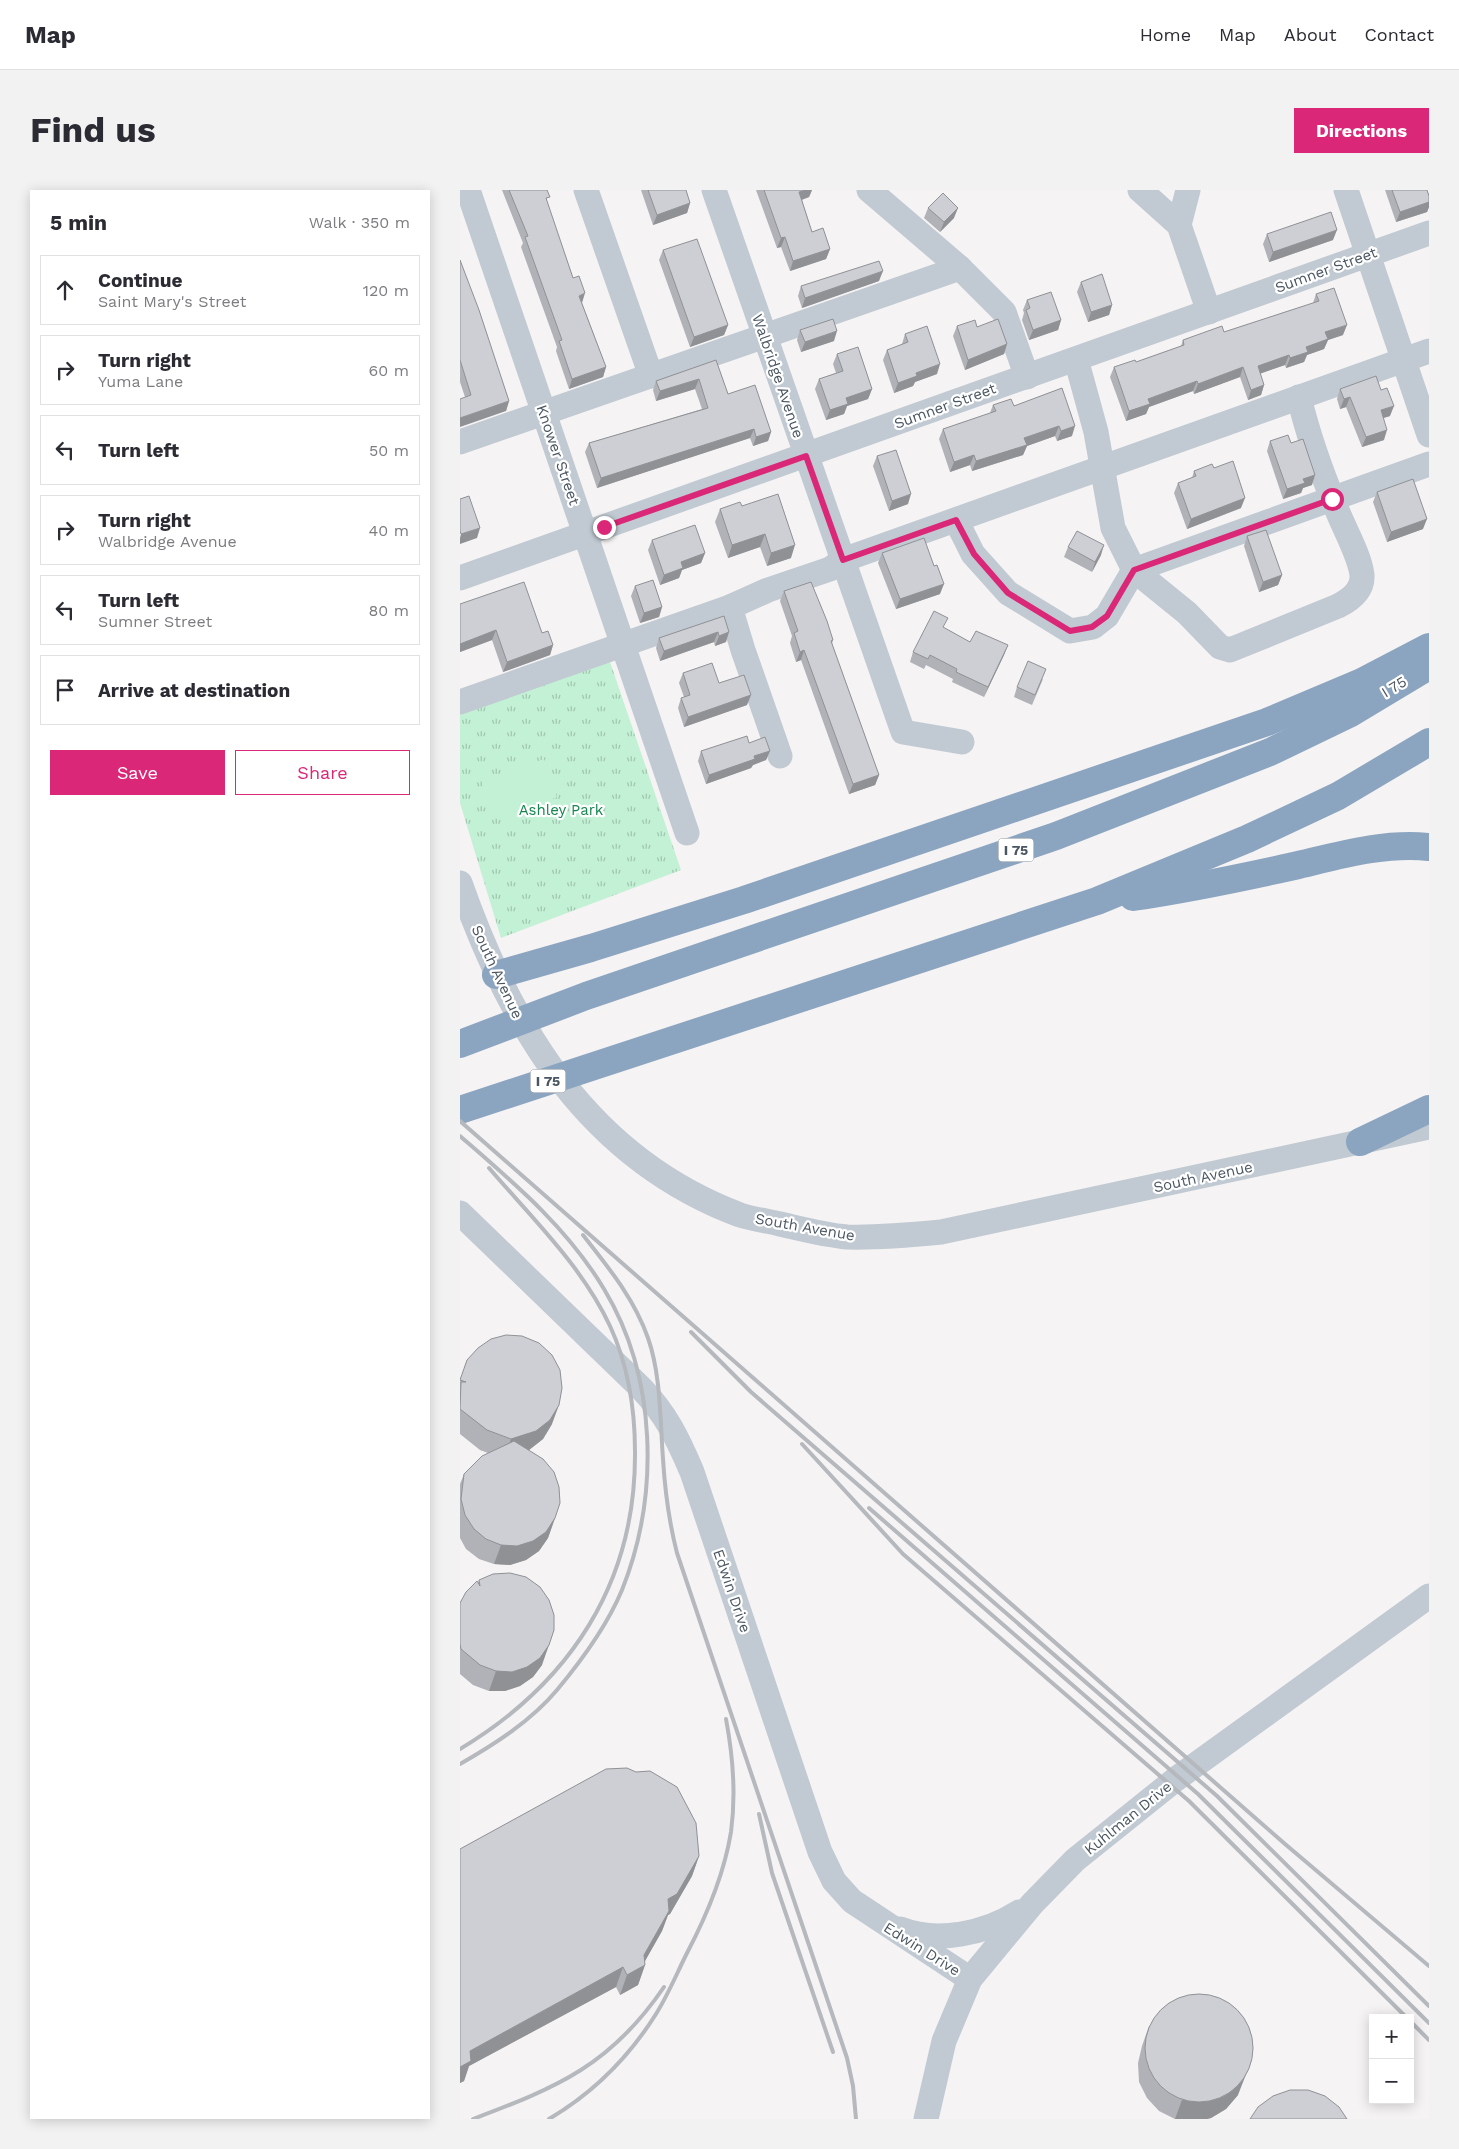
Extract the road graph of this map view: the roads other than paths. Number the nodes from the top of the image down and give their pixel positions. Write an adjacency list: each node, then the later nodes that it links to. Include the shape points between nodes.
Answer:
1 (468, 190): 20 (street, Knower Street)
2 (586, 190): 17 (street)
3 (714, 190): 13 (street, Walbridge Avenue)
4 (869, 190): 11 (street)
5 (1140, 190): 8 (street)
6 (1188, 190): 8 (street)
7 (1346, 190): 10 (street)
8 (1179, 225): 12 (street)
9 (1429, 233): 10 (street, Sumner Street)
10 (1369, 255): 12 (street, Sumner Street); 16 (street)
11 (960, 268): 13 (street); 18 (street, via 1004,312)
12 (1209, 312): 15 (street, Sumner Street)
13 (764, 336): 17 (street); 23 (street, Walbridge Avenue)
14 (1429, 350): 16 (street)
15 (1076, 359): 18 (street, Sumner Street); 25 (street)
16 (1404, 360): 19 (street); 21 (street)
17 (651, 376): 20 (street)
18 (1027, 377): 23 (street, Sumner Street)
19 (1299, 397): 25 (street); 26 (street)
20 (544, 413): 22 (street); 28 (street, Knower Street)
21 (1429, 435)
22 (460, 442)
23 (806, 456): 28 (street, Sumner Street); 29 (street, Walbridge Avenue)
24 (1429, 464): 26 (street)
25 (1102, 467): 27 (street); 30 (street, via 1113,528)
26 (1332, 499): 30 (street); 30 (street, via 1362,576 1358,590 1350,600 1338,606 1230,650 1220,647 1187,613)
27 (956, 520): 29 (street); 30 (street, via 974,554 1008,593 1070,631 1092,627 1107,616)
28 (585, 534): 31 (street, Sumner Street); 33 (street, Knower Street)
29 (843, 560): 32 (street, via 830,569); 37 (street, Walbridge Avenue, via 903,732)
30 (1134, 570)
31 (460, 578)
32 (730, 607): 33 (street); 39 (street)
33 (623, 645): 36 (street); 40 (street, Knower Street)
34 (1429, 647): 44 (highway, via 1362,682 1267,722 753,897)
35 (1429, 666): 45 (highway, I 75 / I 75, via 1348,714 1270,752 1094,822 586,996)
36 (460, 702)
37 (962, 742)
38 (1429, 742): 43 (highway, I 75, via 1330,800 1247,840)
39 (780, 756)
40 (687, 833)
41 (1429, 847): 43 (highway, via 1416,845 1360,850 1190,889)
42 (460, 883): 44 (street, South Avenue)
43 (1096, 901): 47 (highway, I 75)
44 (496, 974): 49 (street, South Avenue, via 526,1032 555,1074 583,1108 618,1142 671,1182 706,1201 742,1216 798,1228 846,1237 941,1232)
45 (460, 1044)
46 (1429, 1109): 49 (highway)
47 (460, 1110)
48 (1429, 1127): 49 (street, South Avenue)
49 (1360, 1142)
50 (460, 1213): 53 (street, Edwin Drive, via 660,1408 692,1472 820,1852 834,1881 852,1901)
51 (1429, 1596): 52 (street, Kuhlman Drive, via 1176,1779 1076,1860)
52 (1032, 1904): 53 (street, via 1002,1922 954,1935 907,1932); 54 (street, Kuhlman Drive)
53 (878, 1921): 54 (street, Edwin Drive)
54 (970, 1979): 55 (street, Kuhlman Drive, via 944,2041)
55 (926, 2119)

